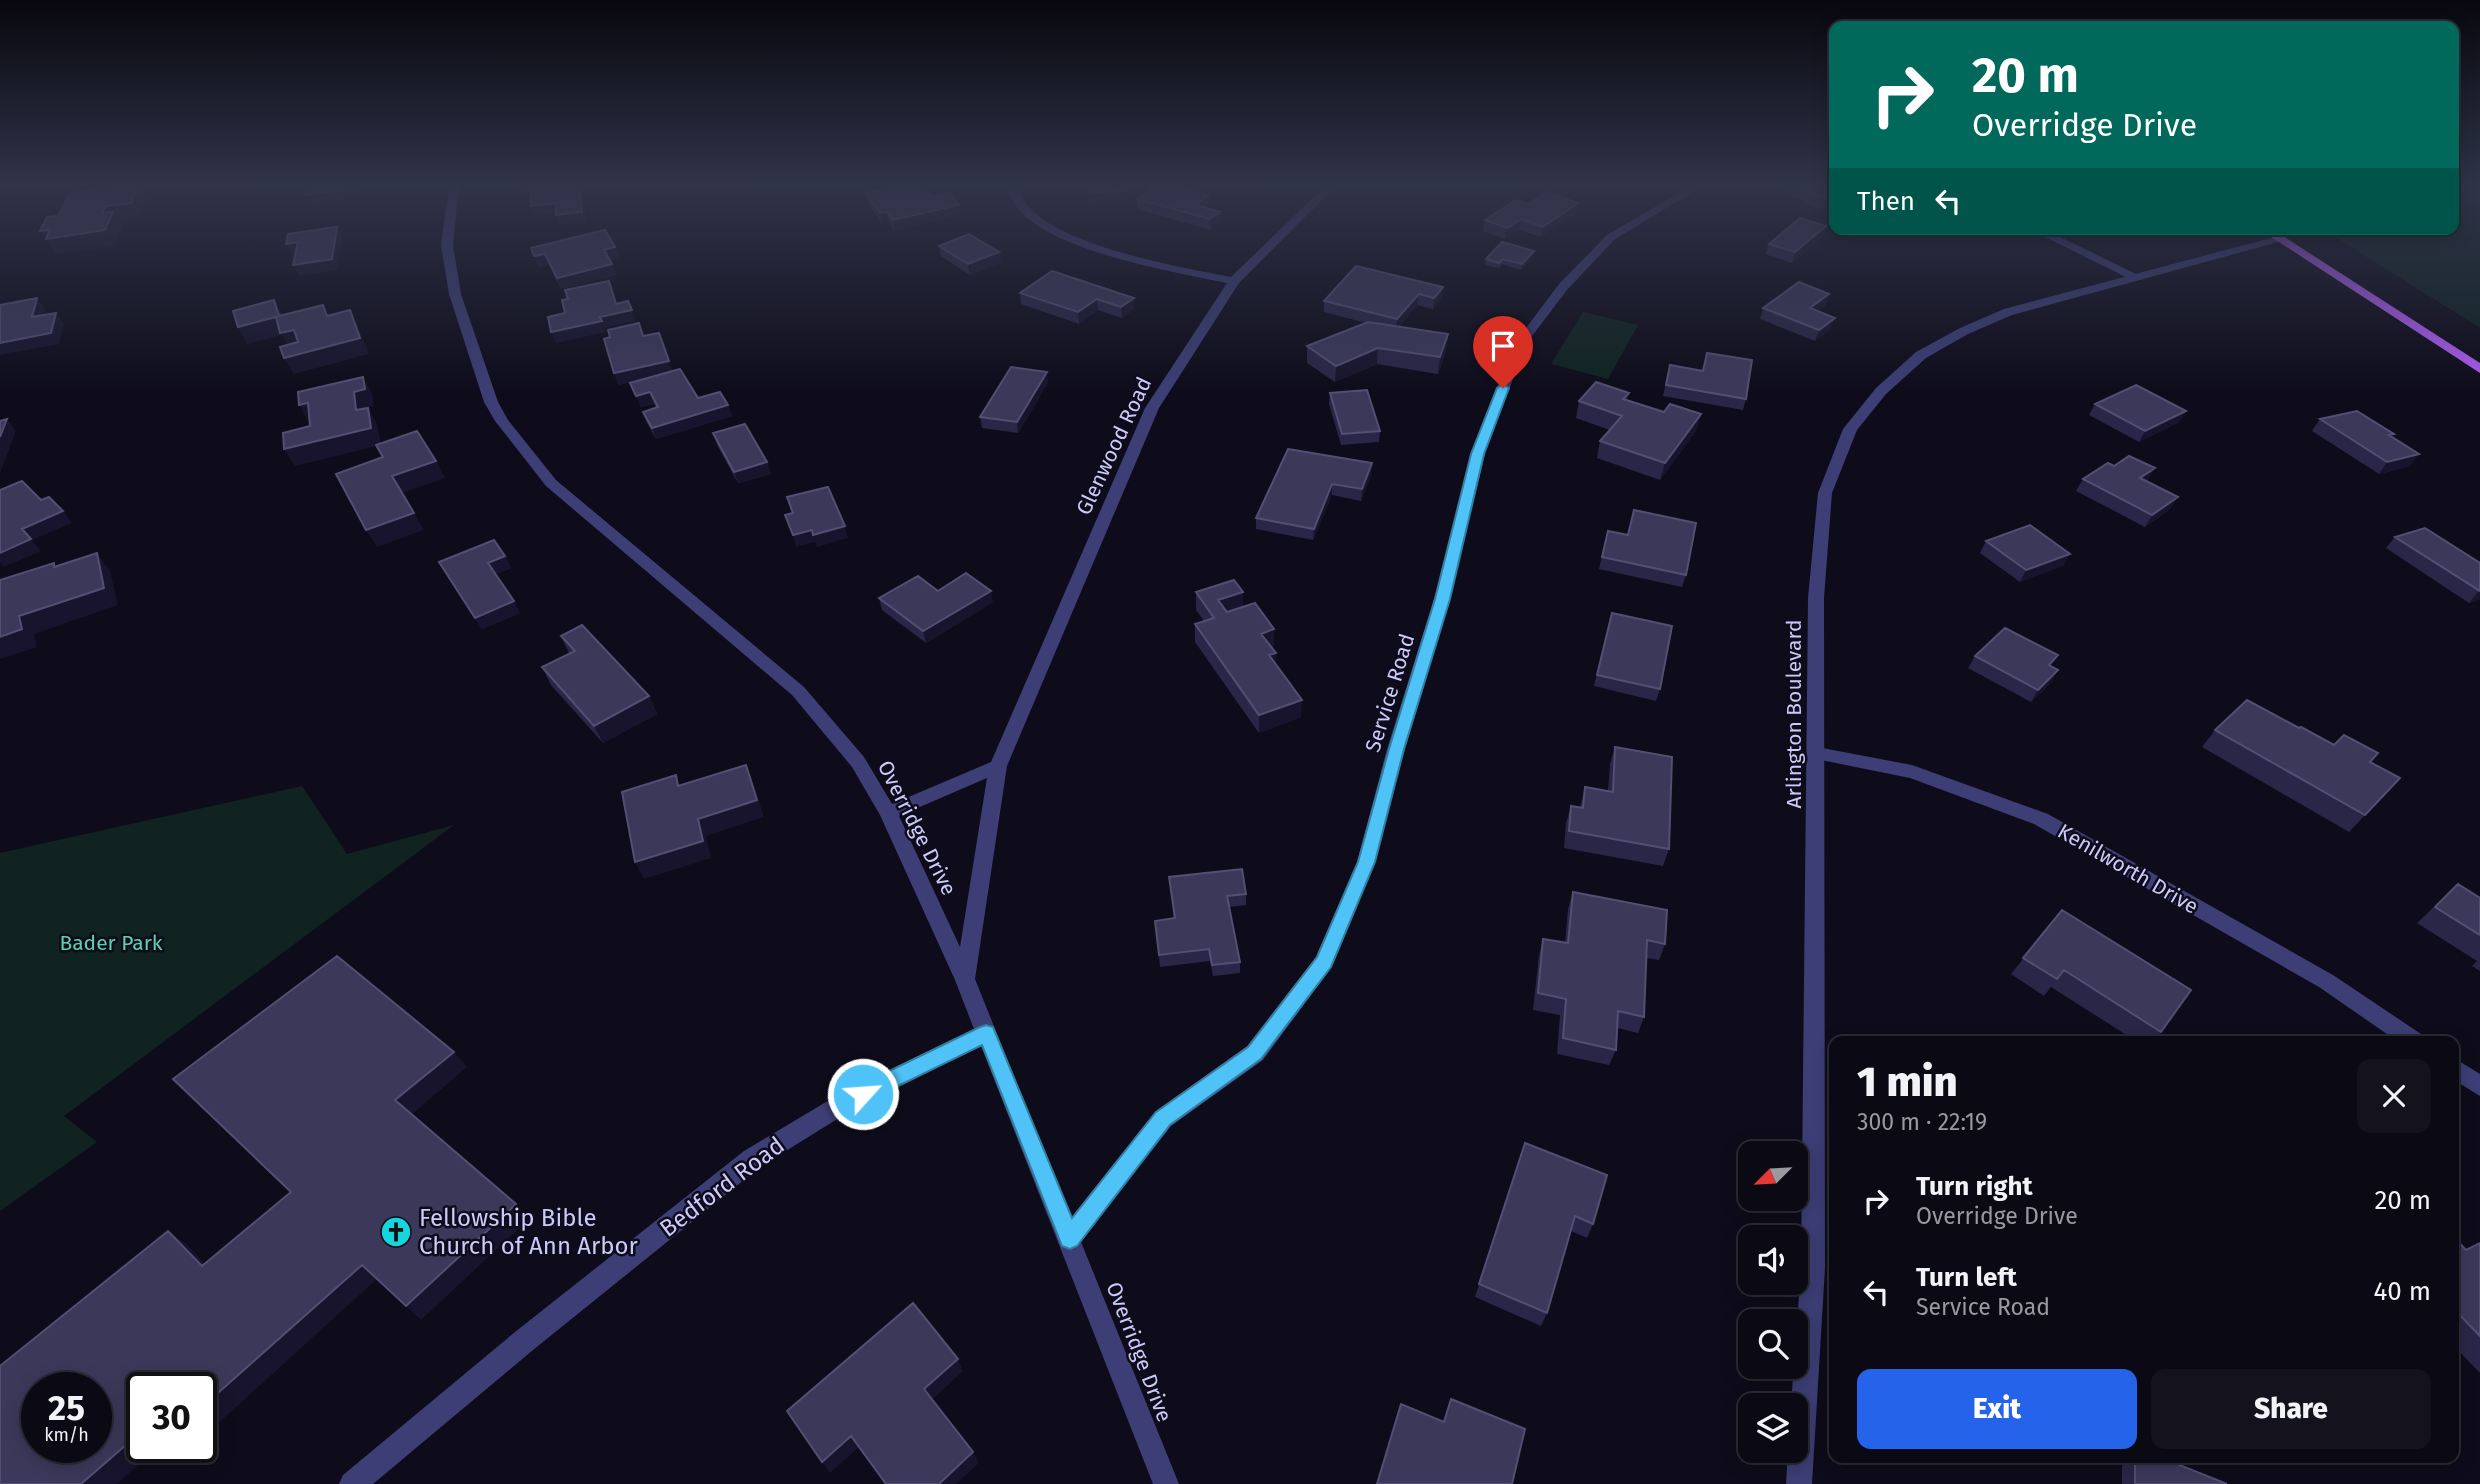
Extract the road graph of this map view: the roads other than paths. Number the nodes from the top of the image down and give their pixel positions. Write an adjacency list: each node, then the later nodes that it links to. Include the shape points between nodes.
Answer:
1 (449, 255): 13 (street, Overridge Drive, via 455,294 491,402 502,421 551,483 798,691 858,762)
2 (1121, 255): 9 (street)
3 (1260, 255): 9 (street, Glenwood Road)
4 (1593, 255): 19 (street, Service Road, via 1520,344 1478,454 1442,599 1366,862 1324,962 1255,1053 1163,1119)
5 (2090, 255): 8 (street)
6 (2202, 255): 8 (street, Arlington Boulevard)
7 (2304, 255): 10 (main road)
8 (2134, 276): 11 (street, Arlington Boulevard, via 2008,312 1964,331 1922,355 1881,391 1850,429 1825,493 1816,598)
9 (1234, 281): 12 (street, Glenwood Road, via 1152,408)
10 (2480, 369)
11 (1818, 753): 16 (street, Kenilworth Drive, via 1912,772 2041,819 2326,981); 22 (street, Arlington Boulevard, via 1813,1268)
12 (998, 766): 13 (street); 14 (street, Glenwood Road)
13 (888, 813): 14 (street, Overridge Drive)
14 (965, 980): 15 (street, Overridge Drive)
15 (986, 1033): 19 (street, Overridge Drive); 20 (street, Bedford Road, via 839,1105 752,1158)
16 (2407, 1036)
17 (2459, 1071): 18 (street)
18 (2480, 1086)
19 (1070, 1238): 21 (street, Overridge Drive)
20 (352, 1484)
21 (1166, 1484)
22 (1799, 1484)

